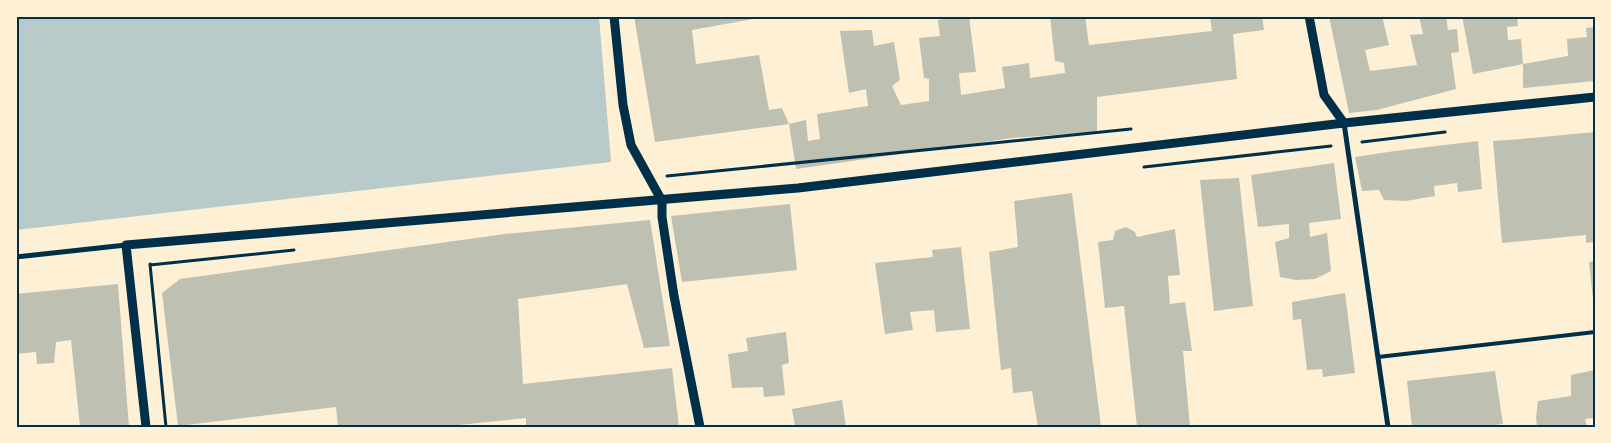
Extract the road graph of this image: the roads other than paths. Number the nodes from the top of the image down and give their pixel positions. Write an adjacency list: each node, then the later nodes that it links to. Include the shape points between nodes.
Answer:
1 (614, 16): 5 (street, via 623,105 631,144)
2 (1310, 16): 4 (street, via 1324,95)
3 (1595, 97): 4 (street)
4 (1344, 123): 5 (street, via 798,188); 9 (street)
5 (662, 200): 6 (street); 11 (street, via 674,296)
6 (126, 245): 7 (street); 10 (street)
7 (16, 257)
8 (1595, 332): 9 (lane)
9 (1378, 357): 12 (street)
10 (146, 427)
11 (700, 427)
12 (1388, 427)

